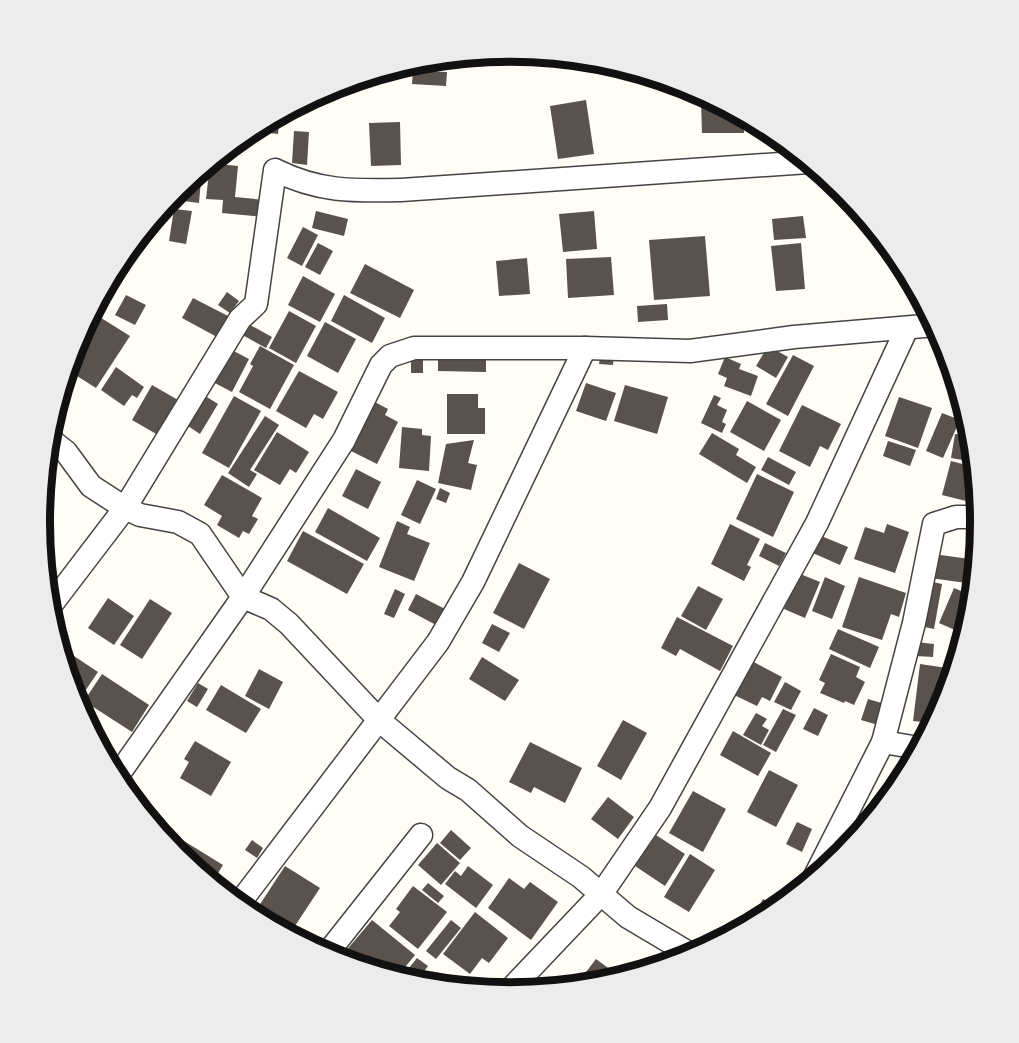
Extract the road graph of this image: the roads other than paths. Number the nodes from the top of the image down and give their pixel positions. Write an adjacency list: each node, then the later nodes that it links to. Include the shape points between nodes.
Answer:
1 (797, 163): 6 (street, via 340,191 296,180 275,170 256,304 240,319)
2 (926, 326): 3 (street)
3 (907, 328): 4 (street, via 690,351); 16 (street, via 817,523 660,808)
4 (585, 348): 8 (street, via 414,348 390,356 381,365 344,440); 10 (street, via 473,582 438,642)
5 (56, 444): 6 (street, via 92,486)
6 (124, 508): 8 (street, via 178,522 200,534); 9 (street)
7 (970, 517): 11 (street, via 934,524 915,623)
8 (243, 597): 10 (street, via 271,609 290,624); 13 (street)
9 (56, 599)
10 (380, 721): 16 (street, via 520,836); 17 (street)
11 (883, 742): 12 (street); 15 (street)
12 (911, 747)
13 (122, 769)
14 (421, 835): 18 (street)
15 (825, 856)
16 (602, 893): 19 (street, via 628,917); 20 (street)
17 (244, 897)
18 (333, 946)
19 (680, 948)
20 (518, 982)

